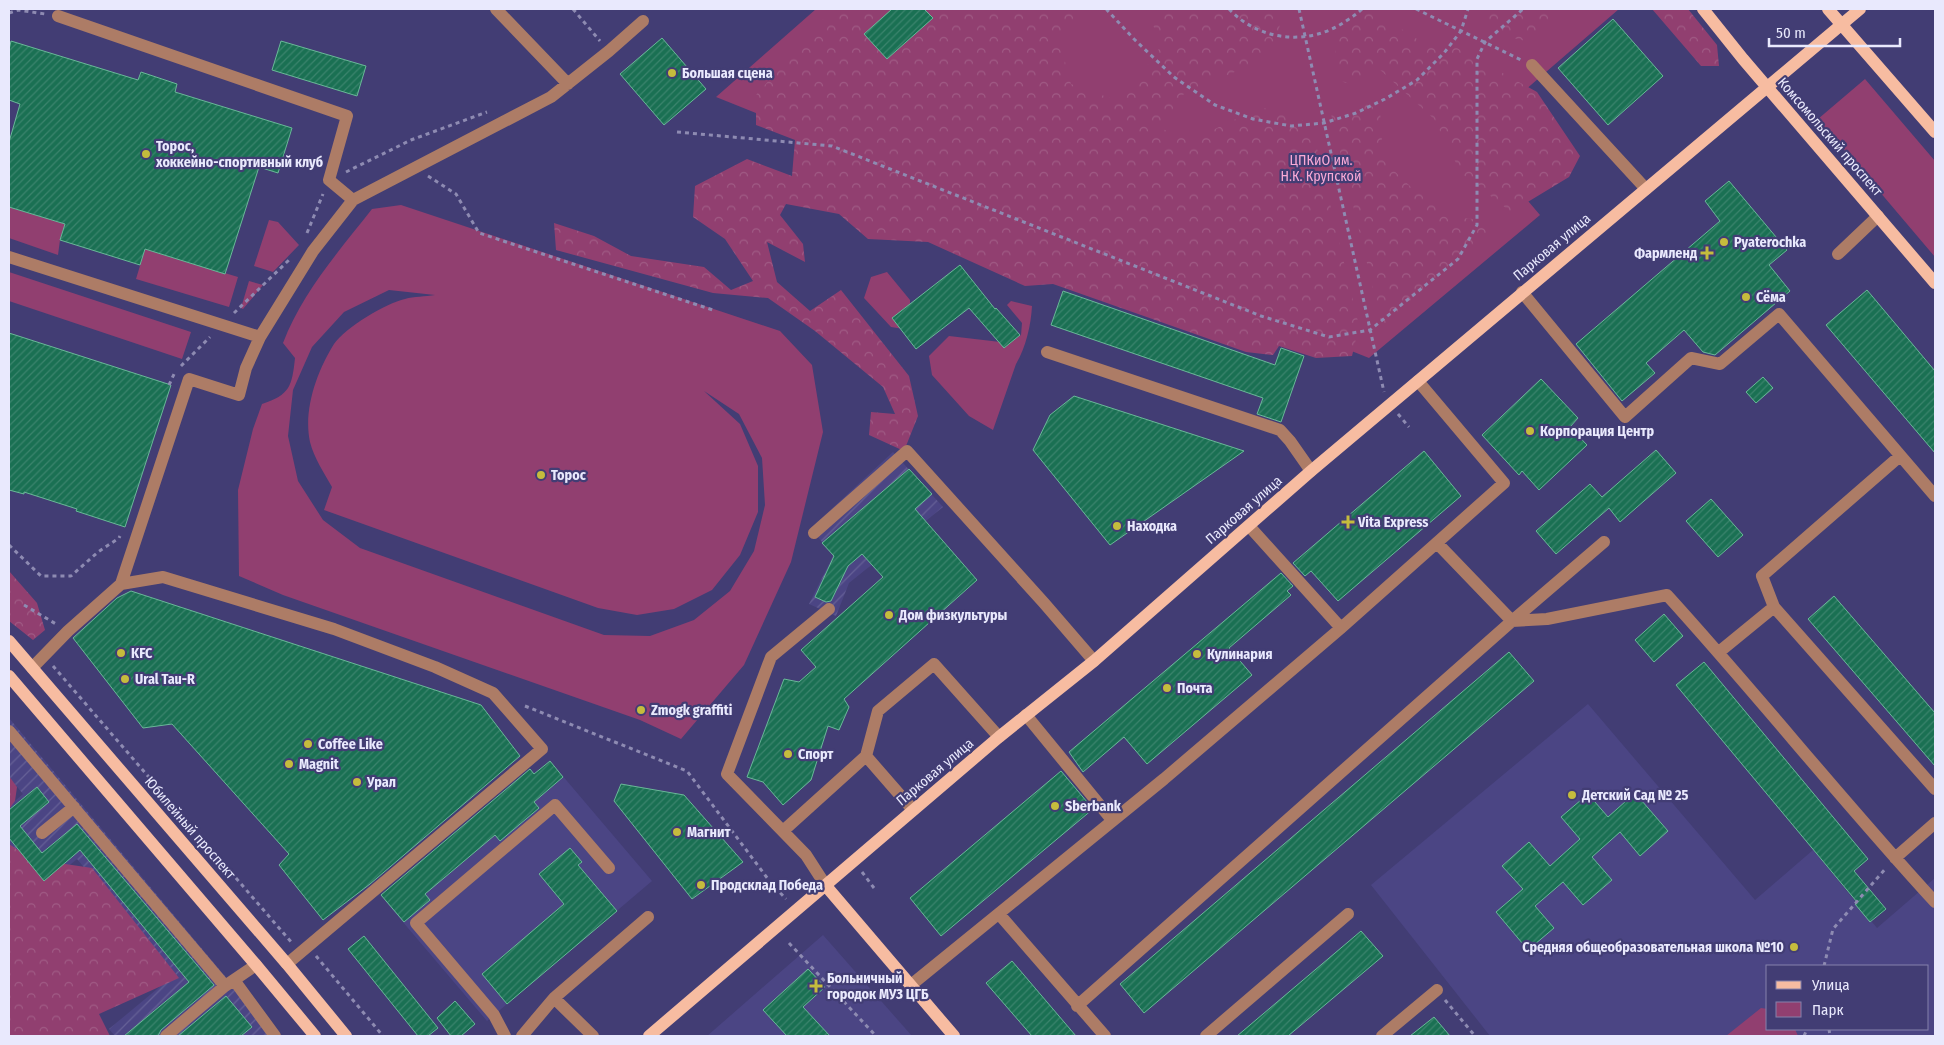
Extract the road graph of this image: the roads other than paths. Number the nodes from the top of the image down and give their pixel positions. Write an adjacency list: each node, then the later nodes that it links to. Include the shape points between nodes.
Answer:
1 (496, 9): 9 (street)
2 (1703, 9): 10 (main road, Комсомольский проспект)
3 (1828, 9): 7 (main road)
4 (1860, 9): 7 (main road, Парковая улица)
5 (58, 16): 13 (street, via 347,116 329,180)
6 (643, 21): 9 (street)
7 (1842, 25): 10 (main road, Парковая улица); 11 (main road)
8 (1532, 66): 12 (street)
9 (568, 84): 13 (street, via 551,98)
10 (1767, 86): 12 (main road, Парковая улица); 14 (main road, Комсомольский проспект)
11 (1935, 132)
12 (1646, 189): 18 (main road, Парковая улица)
13 (353, 200): 19 (street, via 313,251)
14 (1878, 216): 15 (street); 17 (main road, Комсомольский проспект)
15 (1838, 254)
16 (9, 257): 19 (street)
17 (1935, 283)
18 (1522, 292): 21 (main road, Парковая улица); 22 (street, via 1625,417 1691,358 1720,364 1779,314)
19 (260, 336): 29 (street, via 239,395 189,379)
20 (1047, 352): 23 (street, via 1280,430)
21 (1418, 381): 23 (main road, Парковая улица); 28 (street, via 1504,483)
22 (1900, 456): 24 (street); 30 (street, via 1762,576)
23 (1311, 471): 25 (main road, Парковая улица)
24 (1935, 496)
25 (1249, 526): 33 (street); 36 (main road, Парковая улица)
26 (814, 533): 36 (street, via 907,451)
27 (1604, 542): 32 (street)
28 (1437, 543): 32 (street); 33 (street)
29 (121, 584): 37 (street); 57 (street, via 164,577 334,629 435,667 494,693 542,749)
30 (1774, 607): 35 (street); 43 (street)
31 (829, 609): 48 (street, via 771,657 726,774)
32 (1512, 620): 35 (street, via 1547,619 1667,595); 63 (street)
33 (1341, 628): 46 (street)
34 (9, 640): 37 (main road, Юбилейный проспект)
35 (1719, 652): 50 (street)
36 (1094, 661): 39 (main road, Парковая улица)
37 (32, 668): 57 (main road, Юбилейный проспект)
38 (9, 676): 58 (main road)
39 (1026, 715): 41 (main road, Парковая улица); 46 (street)
40 (9, 731): 44 (street)
41 (999, 737): 42 (street, via 934,664 878,711); 45 (main road, Парковая улица)
42 (866, 756): 45 (street); 48 (street)
43 (1935, 789)
44 (74, 808): 49 (street); 59 (street)
45 (913, 810): 52 (main road, Парковая улица)
46 (1112, 820): 54 (street)
47 (1935, 823): 50 (street)
48 (783, 831): 52 (street, via 806,855)
49 (42, 833)
50 (1895, 858): 53 (street)
51 (609, 868): 68 (street, via 555,805 416,923 494,1015)
52 (826, 886): 60 (main road); 71 (main road, Парковая улица)
53 (1935, 902)
54 (999, 914): 60 (street); 63 (street)
55 (1348, 914): 74 (street)
56 (648, 917): 62 (street)
57 (287, 964): 67 (main road, Юбилейный проспект)
58 (256, 965): 59 (street); 66 (main road)
59 (229, 983): 64 (street); 65 (street)
60 (911, 985): 72 (main road)
61 (1437, 990): 75 (street)
62 (554, 998): 69 (street); 70 (street)
63 (1077, 1006): 73 (street)
64 (269, 1034)
65 (166, 1036)
66 (315, 1036)
67 (346, 1036)
68 (505, 1036)
69 (522, 1036)
70 (594, 1036)
71 (649, 1036)
72 (954, 1036)
73 (1105, 1036)
74 (1206, 1036)
75 (1382, 1036)

